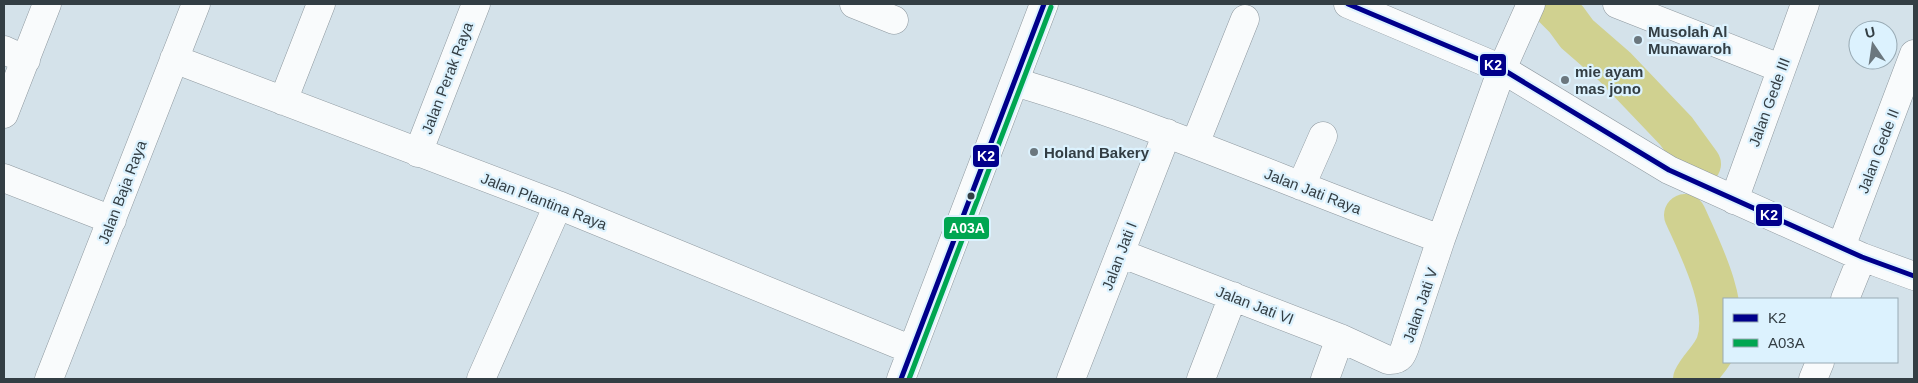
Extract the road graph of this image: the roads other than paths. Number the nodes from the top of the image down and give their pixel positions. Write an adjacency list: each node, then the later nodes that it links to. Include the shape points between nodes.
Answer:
1 (47, 4): 14 (street)
2 (196, 4): 15 (street, Jalan Baja Raya)
3 (321, 4): 19 (street)
4 (476, 4): 24 (street, Jalan Perak Raya)
5 (854, 4): 12 (street)
6 (1044, 4): 18 (street)
7 (1348, 4): 17 (street)
8 (1531, 4): 17 (street)
9 (1617, 4): 16 (street)
10 (1805, 4): 16 (street, Jalan Gede III)
11 (1245, 19): 23 (street)
12 (894, 20)
13 (1914, 54): 31 (street, Jalan Gede II)
14 (15, 55): 20 (street)
15 (174, 59): 19 (street, Jalan Plantina Raya); 29 (street, Jalan Baja Raya)
16 (1780, 68): 27 (street, Jalan Gede III)
17 (1502, 70): 27 (street, via 1669,170); 30 (street)
18 (1015, 82): 21 (street, Jalan Jati Raya); 37 (street)
19 (283, 100): 24 (street, Jalan Plantina Raya)
20 (4, 114)
21 (1167, 133): 23 (street, Jalan Jati Raya); 32 (street, Jalan Jati I)
22 (1323, 136): 26 (street)
23 (1194, 144): 26 (street, Jalan Jati Raya)
24 (418, 153): 28 (street, Jalan Plantina Raya)
25 (4, 178): 29 (street)
26 (1301, 186): 30 (street, Jalan Jati Raya)
27 (1725, 196): 31 (street)
28 (558, 205): 37 (street, Jalan Plantina Raya); 41 (street)
29 (112, 220): 40 (street, Jalan Baja Raya)
30 (1441, 239): 38 (street, Jalan Jati V, via 1402,356)
31 (1852, 252): 33 (street); 35 (street, Jalan Gede II)
32 (1120, 253): 34 (street, Jalan Jati VI); 43 (street, Jalan Jati I)
33 (1914, 276)
34 (1233, 296): 36 (street, Jalan Jati VI); 44 (street)
35 (1845, 298)
36 (1340, 338): 38 (street, Jalan Jati VI); 45 (street)
37 (912, 350): 42 (street)
38 (1388, 360)
39 (1820, 363): 46 (street)
40 (52, 378)
41 (481, 379)
42 (901, 379)
43 (1071, 379)
44 (1201, 379)
45 (1325, 379)
46 (1812, 379)

